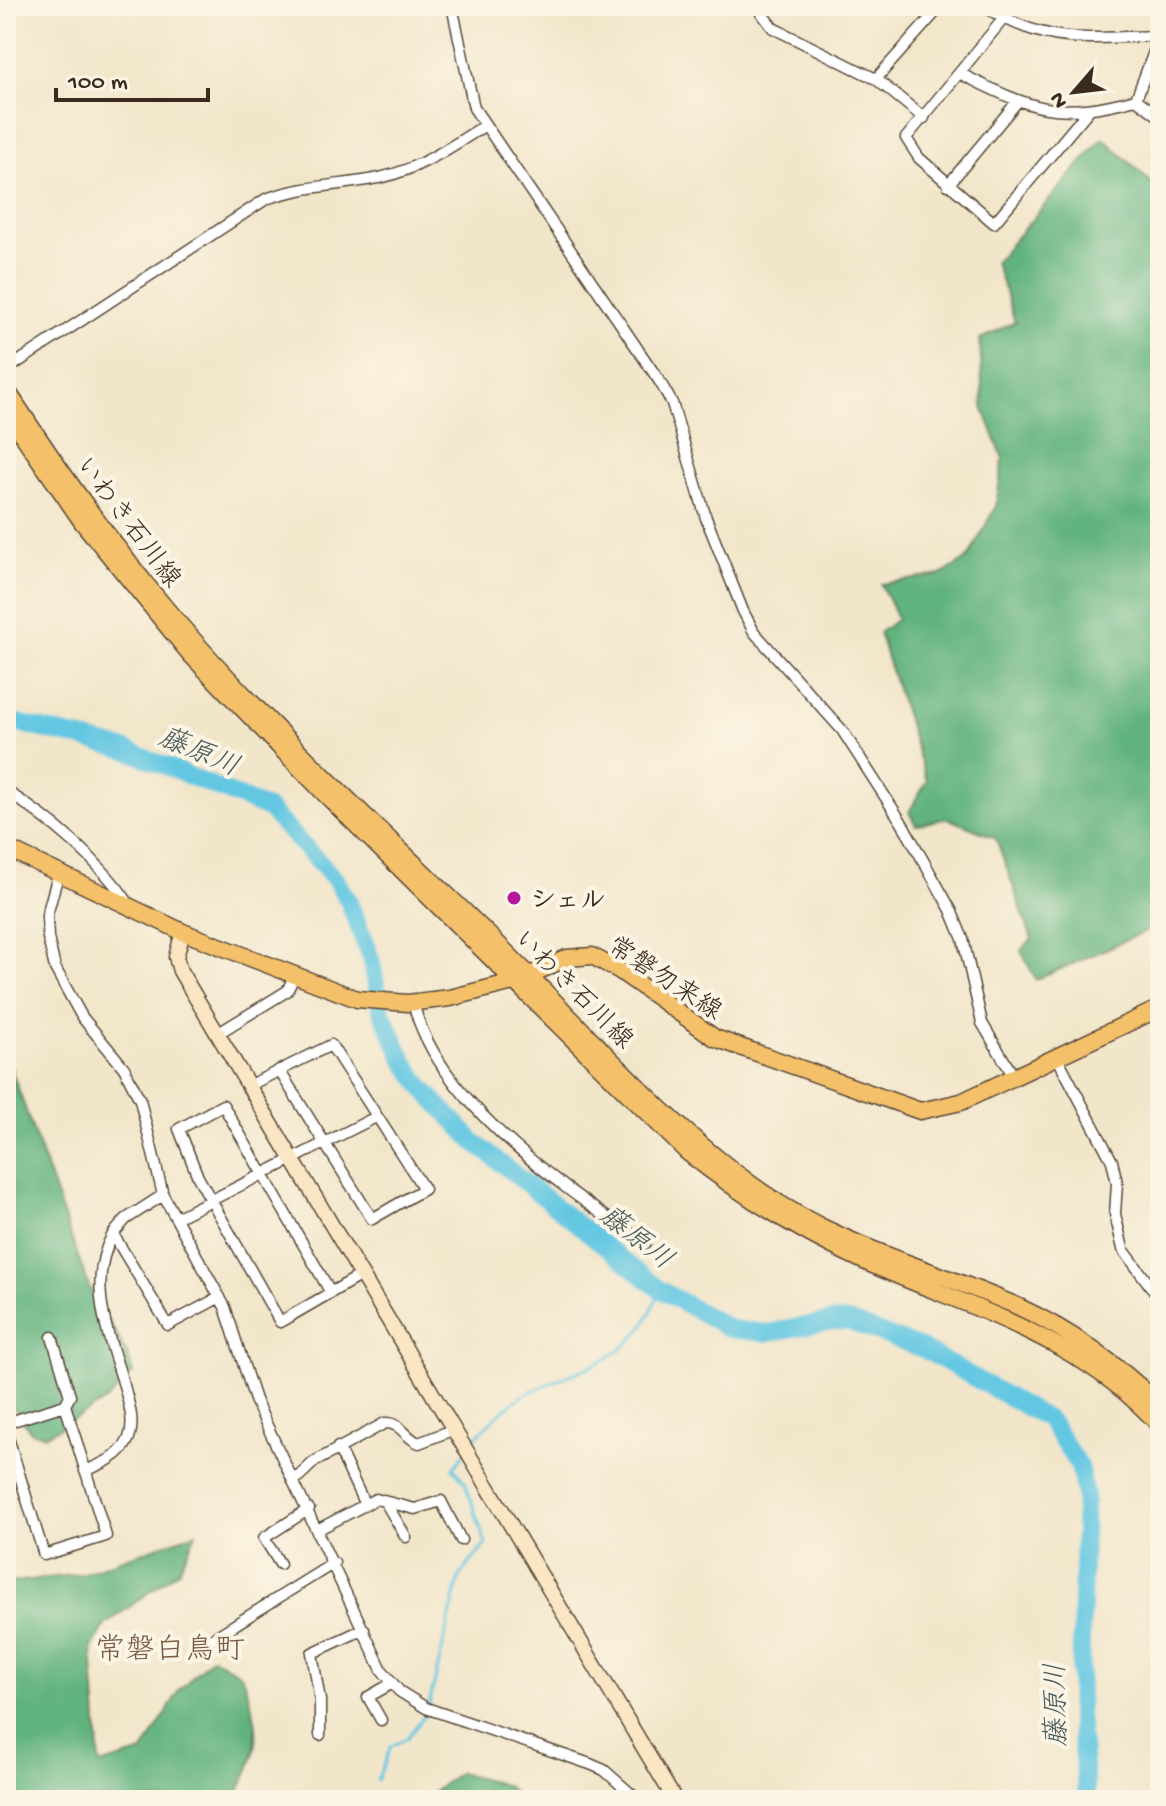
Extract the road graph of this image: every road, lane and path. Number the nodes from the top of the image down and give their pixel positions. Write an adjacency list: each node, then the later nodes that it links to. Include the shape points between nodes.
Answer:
1 (452, 6): 14 (street, via 466,83)
2 (756, 6): 8 (street, via 773,28)
3 (941, 6): 8 (street)
4 (984, 6): 5 (street)
5 (1004, 18): 6 (street, via 1054,37 1089,41); 7 (street)
6 (1160, 36): 9 (street)
7 (961, 74): 10 (street); 13 (street)
8 (876, 79): 13 (street)
9 (1136, 99): 11 (street); 12 (street)
10 (1017, 102): 11 (street); 15 (street)
11 (1088, 111): 15 (street, via 994,223)
12 (1160, 117)
13 (924, 118): 15 (street, via 906,138)
14 (484, 126): 16 (street, via 421,165 266,199); 31 (street, via 672,403 706,518 743,611 754,632 842,730 902,823 951,910 982,1023)
15 (948, 185)
16 (6, 370)
17 (6, 389): 25 (main road, いわき石川線, via 105,532 200,647)
18 (6, 411): 25 (main road, いわき石川線, via 83,523 190,654 392,860)
19 (6, 791): 22 (street, via 70,840 116,885)
20 (6, 848): 21 (main road, 常磐勿来線)
21 (58, 875): 22 (main road, 常磐勿来線); 37 (street, via 47,915 55,968 140,1100)
22 (133, 910): 23 (main road, 常磐勿来線)
23 (183, 932): 24 (main road, 常磐勿来線); 28 (street, via 177,965)
24 (294, 977): 26 (main road, 常磐勿来線, via 357,999); 28 (street, via 287,991)
25 (523, 978): 26 (main road, 常磐勿来線, via 450,998); 31 (main road, 常磐勿来線, via 567,958 592,956 715,1038 920,1111 961,1102); 48 (main road, いわき石川線, via 691,1138 766,1195 875,1249 1024,1309 1103,1356); 50 (main road, いわき石川線, via 661,1129 750,1198 865,1261 998,1313 1068,1349)
26 (410, 1002): 41 (street, via 429,1049 465,1097 561,1184)
27 (1160, 1008): 29 (main road, 常磐勿来線)
28 (217, 1034): 32 (street)
29 (1057, 1057): 31 (main road, 常磐勿来線); 45 (street, via 1112,1161 1123,1249)
30 (279, 1070): 32 (street); 33 (street, via 331,1045); 34 (street)
31 (1014, 1077)
32 (248, 1086): 35 (street)
33 (376, 1117): 34 (street); 34 (street, via 424,1189 396,1207 372,1219)
34 (325, 1143): 35 (street)
35 (294, 1160): 36 (street); 42 (street)
36 (262, 1175): 38 (street); 38 (street, via 223,1105 179,1129); 43 (street)
37 (163, 1195): 39 (street); 40 (street)
38 (211, 1201): 39 (street); 43 (street, via 280,1322)
39 (176, 1218): 44 (street)
40 (113, 1234): 44 (street, via 168,1325); 54 (street, via 102,1260 100,1291 132,1421 124,1448)
41 (645, 1244)
42 (363, 1274): 43 (street); 51 (street)
43 (331, 1293)
44 (220, 1297): 55 (street, via 250,1388)
45 (1160, 1299)
46 (52, 1337): 47 (street, via 70,1396)
47 (65, 1405): 49 (street); 54 (street)
48 (1160, 1405)
49 (6, 1423)
50 (1160, 1426)
51 (452, 1430): 53 (street, via 419,1443 397,1424 385,1423); 70 (street)
52 (6, 1431): 54 (street, via 44,1555 106,1536)
53 (338, 1447): 55 (street); 57 (street)
54 (85, 1471)
55 (295, 1480): 58 (street)
56 (384, 1500): 57 (street); 60 (street); 61 (street, via 415,1509 441,1501)
57 (365, 1505): 59 (street)
58 (309, 1509): 59 (street); 63 (street, via 264,1538)
59 (319, 1529): 62 (street)
60 (406, 1537)
61 (461, 1540)
62 (334, 1563): 64 (street); 65 (street)
63 (280, 1564)
64 (364, 1629): 66 (street); 68 (street, via 312,1653)
65 (201, 1642)
66 (391, 1684): 67 (street, via 368,1697); 69 (street, via 428,1708 604,1770)
67 (381, 1720)
68 (320, 1735)
69 (638, 1800)
70 (675, 1800)

